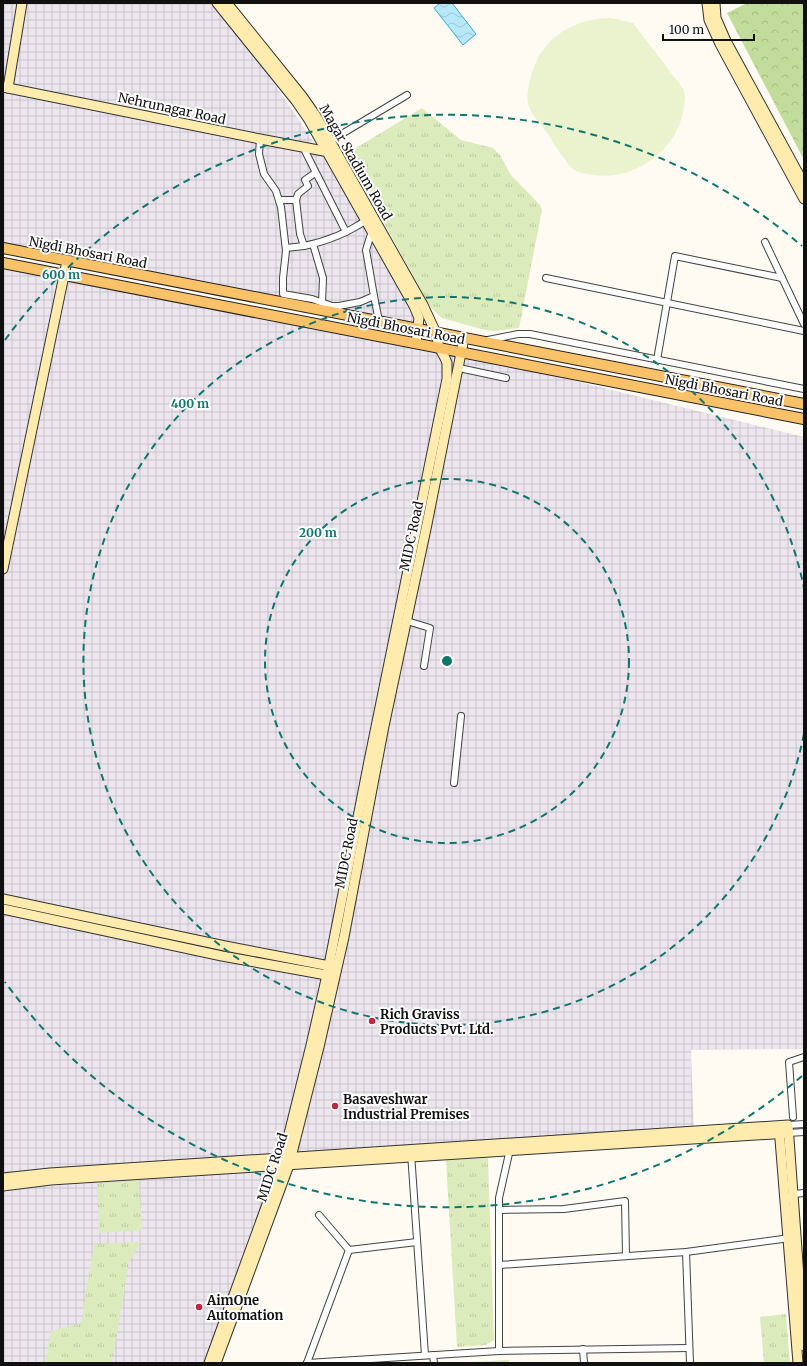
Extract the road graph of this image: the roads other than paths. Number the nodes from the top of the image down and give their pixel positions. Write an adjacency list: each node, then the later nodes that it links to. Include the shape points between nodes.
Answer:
1 (22, 3): 6 (main road)
2 (217, 3): 11 (main road, Magar Stadium Road, via 296,101)
3 (227, 3): 9 (main road, Magar Stadium Road, via 308,105)
4 (707, 3): 15 (main road, via 709,20 720,44)
5 (715, 3): 14 (main road, via 716,18 726,41)
6 (6, 87): 8 (main road, Nehrunagar Road)
7 (407, 95): 9 (street)
8 (260, 139): 10 (main road, Nehrunagar Road); 16 (street, via 259,154 264,174)
9 (330, 141): 12 (main road, Magar Stadium Road)
10 (303, 147): 11 (main road, Nehrunagar Road); 13 (street)
11 (326, 151): 12 (main road, Nehrunagar Road); 18 (main road, Magar Stadium Road)
12 (337, 153): 18 (main road, Magar Stadium Road)
13 (315, 173): 17 (street, via 305,180 308,186 298,194); 20 (street)
14 (804, 184)
15 (804, 199)
16 (279, 200): 17 (street); 25 (street)
17 (296, 200): 23 (street)
18 (369, 218): 19 (main road, Magar Stadium Road); 20 (street); 39 (main road, Magar Stadium Road, via 424,305)
19 (372, 231): 31 (street, via 366,250); 37 (main road, Magar Stadium Road, via 414,306 419,318)
20 (346, 232): 22 (street, via 330,240)
21 (765, 242): 30 (street)
22 (313, 244): 23 (street); 32 (street, via 322,278)
23 (304, 246): 25 (street)
24 (3, 248): 26 (main road, Nigdi Bhosari Road)
25 (286, 248): 32 (street, via 283,294)
26 (67, 261): 28 (main road); 34 (main road, Nigdi Bhosari Road)
27 (3, 263): 28 (main road, Nigdi Bhosari Road)
28 (64, 275): 42 (main road, Nigdi Bhosari Road); 53 (main road)
29 (546, 278): 33 (street)
30 (782, 278): 33 (street, via 675,256); 36 (street)
31 (374, 296): 34 (street); 35 (street)
32 (322, 303): 34 (street)
33 (667, 303): 38 (street); 45 (street)
34 (336, 309): 35 (main road, Nigdi Bhosari Road)
35 (379, 322): 37 (main road, Nigdi Bhosari Road)
36 (804, 324)
37 (418, 329): 39 (main road, Nigdi Bhosari Road); 42 (main road, Magar Stadium Road)
38 (804, 331)
39 (436, 333): 40 (main road, Nigdi Bhosari Road); 43 (main road, Magar Stadium Road)
40 (464, 338): 41 (main road, Nigdi Bhosari Road); 44 (main road, MIDC Road)
41 (481, 341): 45 (street, via 530,334); 50 (main road, Nigdi Bhosari Road)
42 (416, 343): 43 (main road, Nigdi Bhosari Road)
43 (438, 348): 44 (main road, Nigdi Bhosari Road); 56 (main road, Magar Stadium Road, via 447,363 447,379)
44 (461, 352): 46 (main road, MIDC Road); 52 (main road, Nigdi Bhosari Road)
45 (657, 360): 48 (street)
46 (459, 368): 47 (street); 54 (main road, MIDC Road)
47 (506, 378)
48 (796, 387): 49 (street); 50 (street)
49 (804, 389)
50 (794, 402): 51 (main road, Nigdi Bhosari Road)
51 (804, 404)
52 (804, 419)
53 (3, 569)
54 (407, 621): 55 (street, via 430,628); 56 (main road, MIDC Road)
55 (424, 666)
56 (392, 672): 61 (main road, MIDC Road)
57 (461, 716): 58 (street)
58 (454, 783)
59 (3, 899): 61 (main road, via 224,946)
60 (3, 909): 62 (main road, via 222,956)
61 (333, 966): 62 (main road, MIDC Road)
62 (331, 976): 70 (main road, MIDC Road)
63 (804, 1057): 64 (street, via 789,1062)
64 (792, 1117)
65 (804, 1124): 66 (street)
66 (784, 1129): 67 (street); 68 (main road); 74 (main road); 77 (main road)
67 (804, 1132)
68 (510, 1147): 69 (main road); 75 (street, via 499,1198)
69 (411, 1153): 70 (main road); 78 (street)
70 (286, 1161): 71 (main road, via 50,1173); 72 (main road); 91 (main road, MIDC Road); 92 (main road, MIDC Road)
71 (3, 1178)
72 (3, 1186)
73 (804, 1193): 74 (street)
74 (793, 1194): 77 (main road)
75 (499, 1210): 81 (street, via 564,1209 625,1201); 82 (street)
76 (319, 1215): 79 (street)
77 (792, 1237): 80 (street); 83 (main road); 97 (main road)
78 (417, 1242): 79 (street); 88 (street)
79 (349, 1250): 93 (street)
80 (686, 1252): 81 (street); 85 (street)
81 (626, 1256): 82 (street)
82 (499, 1265): 87 (street)
83 (803, 1330): 84 (main road)
84 (804, 1346)
85 (689, 1348): 86 (street); 96 (street)
86 (583, 1349): 87 (street); 95 (street)
87 (499, 1350): 89 (street)
88 (425, 1355): 89 (street); 90 (street)
89 (433, 1355): 94 (street)
90 (370, 1361): 93 (street)
91 (209, 1363)
92 (216, 1363)
93 (307, 1363)
94 (434, 1363)
95 (584, 1363)
96 (690, 1363)
97 (798, 1363)

